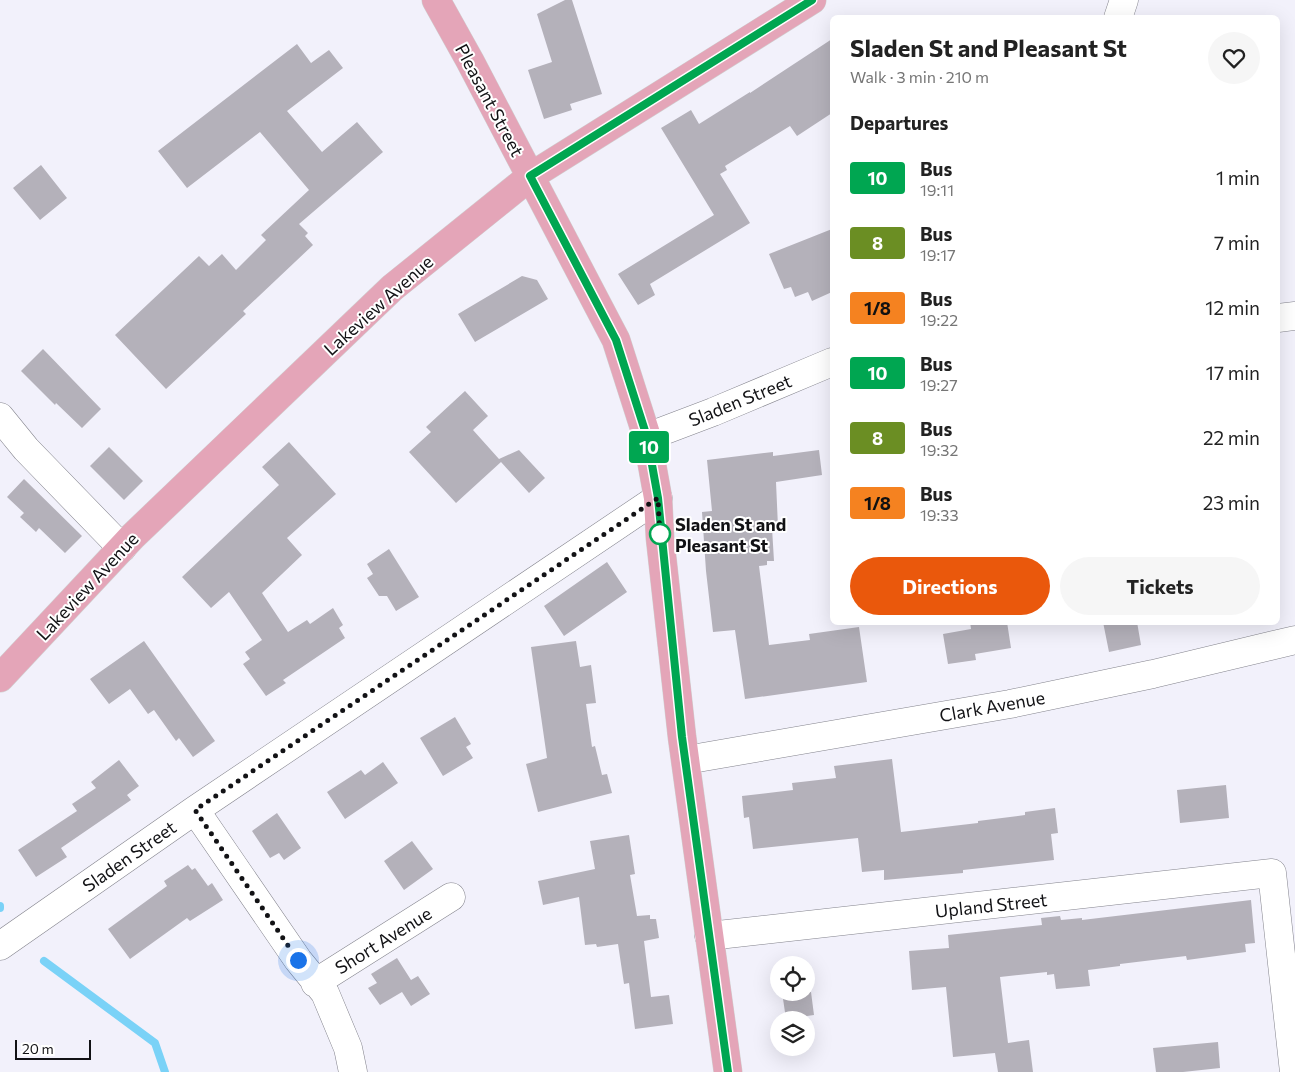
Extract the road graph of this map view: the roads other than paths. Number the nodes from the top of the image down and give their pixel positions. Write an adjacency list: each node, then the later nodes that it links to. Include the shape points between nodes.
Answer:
1 (436, 0): 5 (main road, Pleasant Street)
2 (812, 0): 5 (main road, Lakeview Avenue)
3 (1124, 0): 4 (street)
4 (1119, 15)
5 (530, 176): 10 (main road, Pleasant Street, via 616,340); 12 (main road, Lakeview Avenue, via 392,288)
6 (1295, 316): 7 (street)
7 (1280, 318)
8 (830, 363): 10 (street, Sladen Street)
9 (0, 417): 12 (street, via 26,449)
10 (647, 437): 11 (main road, Pleasant Street)
11 (658, 498): 15 (main road, Pleasant Street); 16 (street, Sladen Street)
12 (122, 548): 14 (main road, Lakeview Avenue)
13 (1295, 640): 15 (street, Clark Avenue, via 1010,704)
14 (0, 678)
15 (686, 760): 18 (main road, Pleasant Street)
16 (195, 810): 19 (street, Sladen Street); 20 (street)
17 (450, 897): 20 (street, Short Avenue)
18 (710, 936): 22 (main road, Pleasant Street); 23 (street, Upland Street, via 1272,873)
19 (0, 946)
20 (315, 983): 21 (street, via 325,993 339,1024)
21 (353, 1072)
22 (728, 1072)
23 (1294, 1072)

